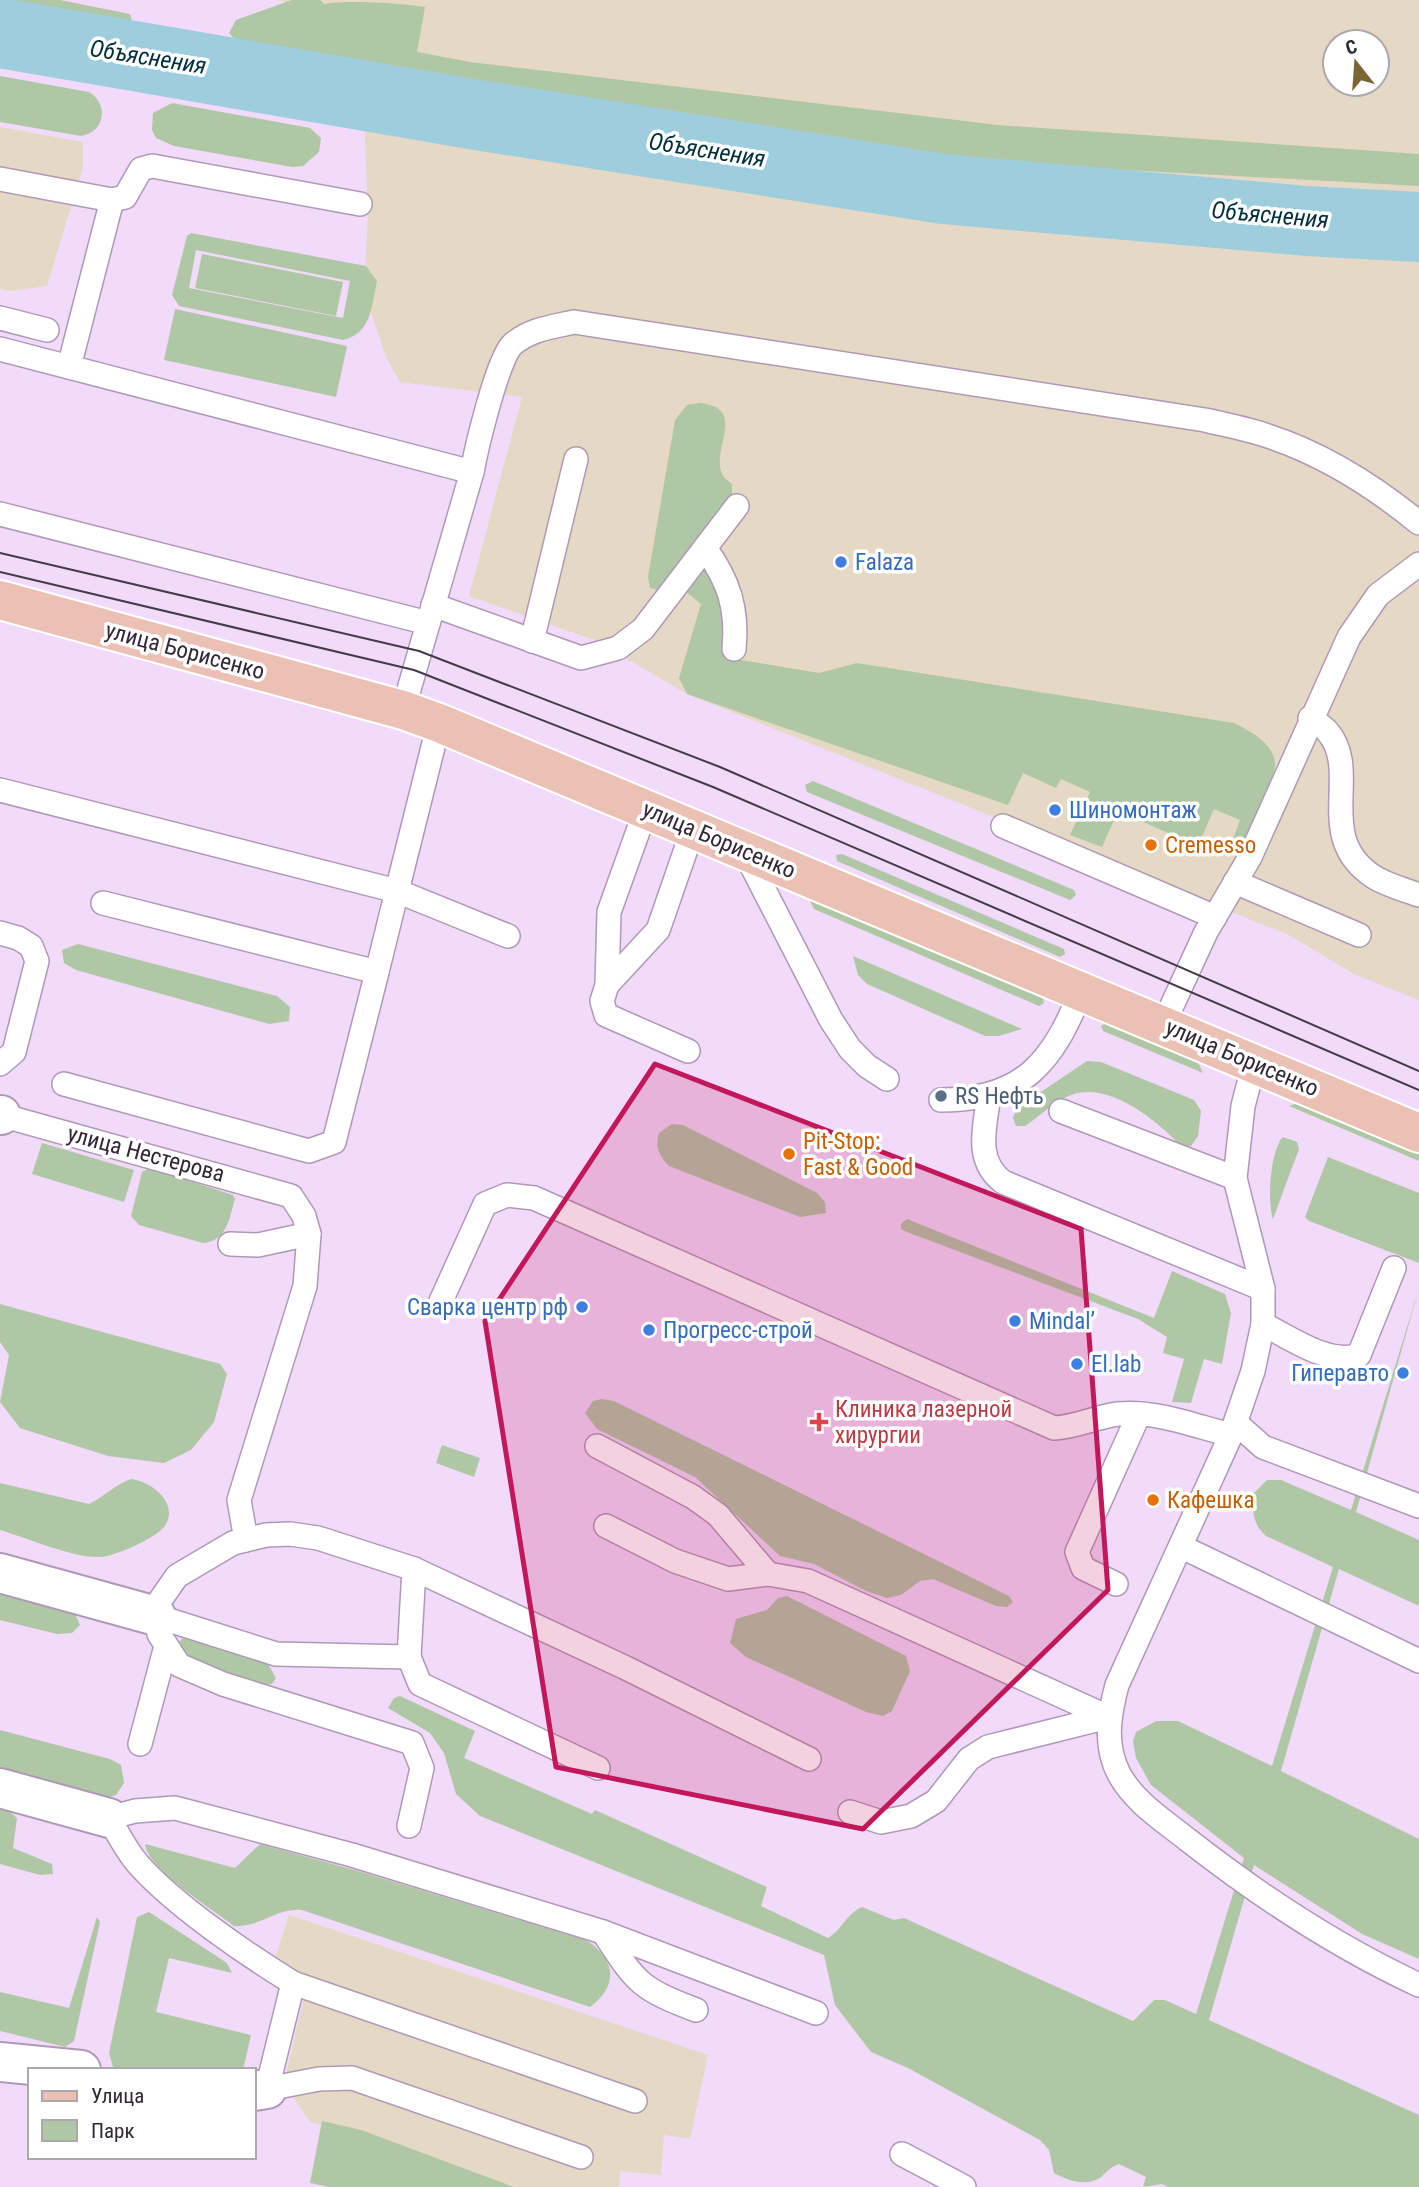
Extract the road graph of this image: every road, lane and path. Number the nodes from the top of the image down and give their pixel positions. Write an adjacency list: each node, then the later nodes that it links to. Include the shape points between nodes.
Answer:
1 (0, 179): 2 (lane)
2 (112, 200): 3 (lane, via 125,197 141,169 152,166); 7 (lane)
3 (360, 204)
4 (0, 318): 5 (lane)
5 (47, 330)
6 (0, 349): 7 (lane)
7 (69, 367): 9 (lane)
8 (576, 459): 17 (lane)
9 (472, 472): 12 (lane, via 510,345 535,330 574,322 1205,420 1268,436 1316,456 1386,496); 16 (lane)
10 (737, 506): 13 (lane)
11 (0, 514): 16 (lane)
12 (1419, 523)
13 (705, 548): 17 (lane, via 643,629 618,648 581,657); 18 (lane, via 730,592 736,613)
14 (1419, 564): 20 (lane, via 1378,595 1349,637)
15 (0, 600): 19 (main road, улица Борисенко)
16 (430, 614): 17 (lane); 19 (lane)
17 (532, 641)
18 (734, 649)
19 (403, 710): 21 (main road, улица Борисенко)
20 (1310, 718): 27 (lane); 29 (lane, via 1327,731 1339,753 1342,835 1349,849 1375,878)
21 (439, 723): 23 (main road, улица Борисенко); 28 (lane)
22 (0, 790): 28 (lane)
23 (646, 808): 25 (main road, улица Борисенко); 36 (lane, via 609,912)
24 (1003, 826): 31 (lane)
25 (694, 829): 26 (main road, улица Борисенко); 36 (lane, via 658,930)
26 (744, 851): 37 (main road, улица Борисенко); 42 (lane, via 831,1020 850,1049)
27 (1235, 882): 31 (lane); 33 (lane)
28 (397, 891): 34 (lane); 35 (lane)
29 (1419, 895)
30 (103, 903): 35 (lane)
31 (1215, 917): 38 (lane)
32 (0, 933): 40 (lane, via 31,946 37,961 13,1052)
33 (1359, 935)
34 (508, 936)
35 (377, 972): 43 (lane, via 334,1142 320,1149 309,1151)
36 (607, 985): 39 (lane, via 601,1001 606,1015)
37 (1081, 991): 38 (main road, улица Борисенко); 44 (lane, via 1051,1053 1015,1083)
38 (1163, 1025): 41 (main road, улица Борисенко)
39 (688, 1051)
40 (0, 1064)
41 (1254, 1064): 48 (main road, улица Борисенко); 49 (lane, via 1243,1106)
42 (887, 1079)
43 (64, 1084)
44 (989, 1095): 45 (lane); 53 (lane, via 984,1158 988,1169 1003,1182)
45 (941, 1100)
46 (1061, 1111): 49 (lane)
47 (0, 1116): 50 (lane, улица Нестерова, via 291,1196)
48 (1419, 1133)
49 (1235, 1178): 53 (lane)
50 (309, 1234): 51 (lane, via 258,1245); 61 (lane, via 306,1286 239,1500)
51 (230, 1244)
52 (1394, 1268): 55 (lane, via 1359,1355 1341,1359)
53 (1263, 1289): 55 (lane)
54 (441, 1301): 56 (lane, via 485,1204 507,1195 534,1198 1054,1428)
55 (1263, 1324): 57 (lane)
56 (1139, 1413): 57 (lane); 66 (lane, via 1077,1552 1083,1569)
57 (1233, 1429): 59 (lane, via 1264,1447); 62 (lane)
58 (597, 1446): 65 (lane, via 718,1515)
59 (1419, 1506)
60 (606, 1526): 65 (lane, via 675,1561 728,1579)
61 (246, 1540): 63 (lane, via 290,1534 318,1538); 67 (lane, via 177,1576 161,1599)
62 (1182, 1546): 69 (lane); 70 (lane, via 1117,1685)
63 (414, 1569): 68 (lane); 72 (lane)
64 (0, 1573): 67 (street)
65 (768, 1574): 70 (lane, via 808,1581)
66 (1116, 1584)
67 (161, 1631): 68 (lane, via 276,1654); 71 (lane); 77 (lane, via 179,1665 196,1674 412,1743 422,1768)
68 (409, 1657): 73 (lane, via 415,1678 429,1691)
69 (1419, 1661)
70 (1108, 1717): 75 (lane, via 988,1747 969,1759 936,1801 911,1816 881,1822); 80 (lane, via 1119,1773 1138,1801 1236,1878 1311,1929)
71 (140, 1744)
72 (808, 1759)
73 (598, 1768)
74 (0, 1788): 76 (street)
75 (849, 1812)
76 (109, 1818): 78 (lane, via 175,1808 365,1859); 79 (lane, via 137,1863 155,1881 255,1960)
77 (409, 1826)
78 (603, 1932): 81 (lane, via 635,1980 656,1995); 82 (lane)
79 (293, 1983): 85 (lane); 86 (lane)
80 (1419, 1985)
81 (696, 2010)
82 (816, 2013)
83 (0, 2062): 84 (street)
84 (60, 2068)
85 (260, 2090): 88 (lane, via 352,2078)
86 (635, 2101)
87 (902, 2154): 89 (lane)
88 (581, 2157)
89 (964, 2187)

